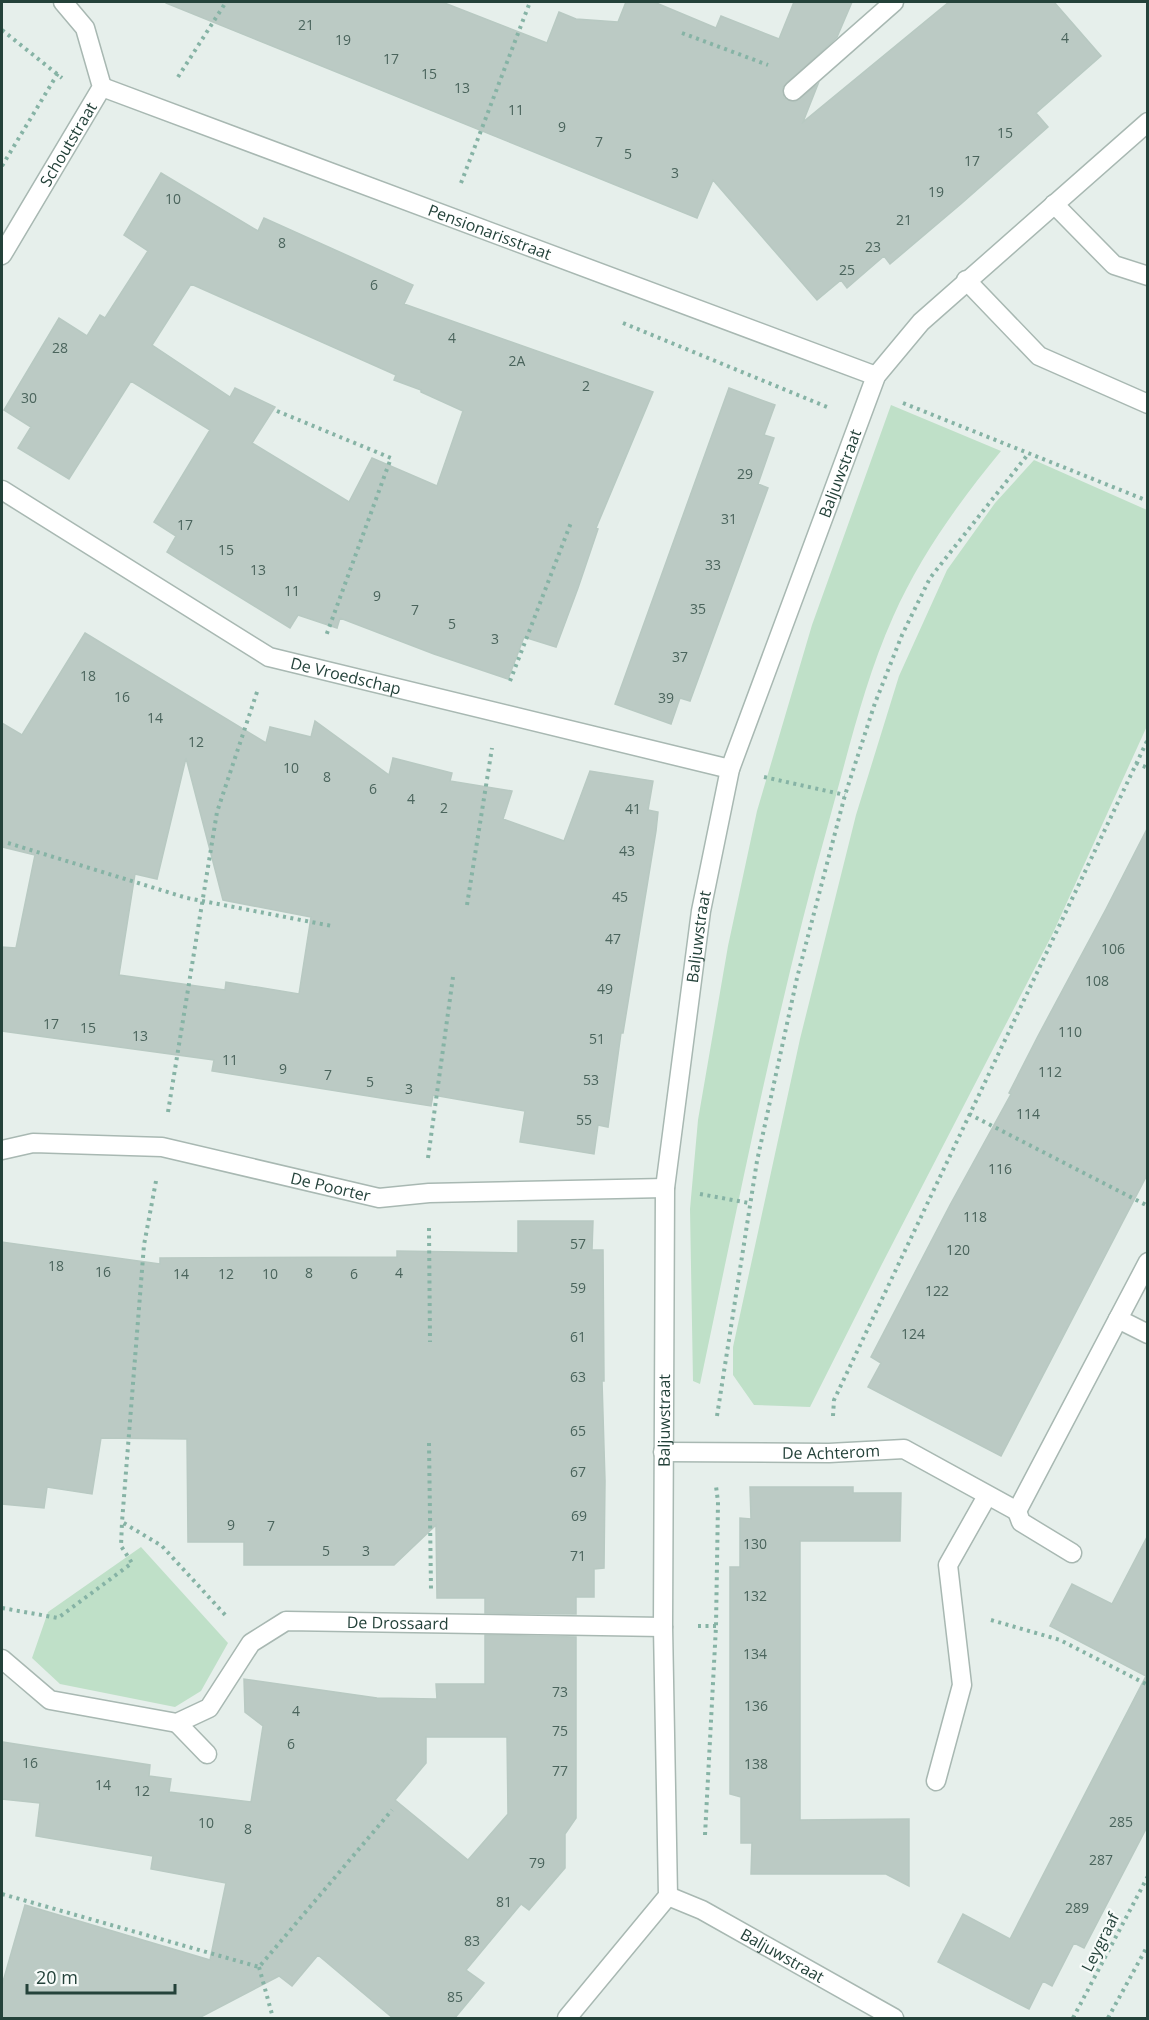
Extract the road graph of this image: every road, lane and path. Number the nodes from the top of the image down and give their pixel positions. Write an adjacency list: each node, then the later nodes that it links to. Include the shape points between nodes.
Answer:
1 (63, 2): 5 (street, Schoutstraat)
2 (226, 2): 9 (path)
3 (530, 2): 13 (path)
4 (894, 2): 7 (street)
5 (85, 28): 8 (street, Schoutstraat); 11 (path)
6 (682, 33): 7 (path)
7 (799, 85)
8 (102, 87): 9 (street, Pensionarisstraat); 14 (street, Schoutstraat)
9 (159, 108): 13 (street, Pensionarisstraat)
10 (1148, 122): 12 (street, Baljuwstraat)
11 (2, 166)
12 (1054, 204): 15 (street, via 1114,265); 16 (street, Baljuwstraat)
13 (449, 216): 17 (street, Pensionarisstraat)
14 (2, 255)
15 (1148, 276)
16 (966, 280): 17 (street, Baljuwstraat, via 921,322); 18 (street, via 1039,356)
17 (874, 383): 20 (path); 29 (street, Baljuwstraat)
18 (1148, 404)
19 (277, 411): 24 (path, via 391,458)
20 (1029, 453): 22 (path); 30 (path, via 930,578 879,693)
21 (2, 490): 24 (street, De Vroedschap, via 268,657)
22 (1148, 501)
23 (572, 520): 25 (path)
24 (314, 667): 25 (street, De Vroedschap)
25 (498, 713): 29 (street, De Vroedschap); 32 (path)
26 (1148, 740): 27 (path)
27 (1136, 763): 28 (path); 35 (path)
28 (1148, 768)
29 (730, 770): 30 (path); 37 (street, Baljuwstraat, via 701,911)
30 (845, 795): 39 (path, via 797,978)
31 (8, 843): 33 (path, via 187,898)
32 (467, 905)
33 (332, 926)
34 (453, 977): 38 (path)
35 (969, 1114): 40 (path); 48 (path, via 834,1400)
36 (2, 1150): 38 (street, De Poorter, via 33,1143 162,1148 379,1198)
37 (665, 1188): 38 (street, De Poorter); 39 (path); 46 (street, Baljuwstraat)
38 (426, 1194): 44 (path)
39 (749, 1203): 47 (path)
40 (1148, 1206)
41 (1148, 1262): 42 (street)
42 (1118, 1319): 43 (street); 50 (street)
43 (1148, 1334)
44 (430, 1342)
45 (429, 1443): 55 (path)
46 (663, 1452): 47 (street, De Achterom); 56 (street, Baljuwstraat)
47 (711, 1452): 48 (street, De Achterom); 63 (path, via 718,1525)
48 (829, 1453): 49 (street, De Achterom, via 904,1449)
49 (987, 1496): 50 (street, De Achterom); 54 (street, via 948,1565)
50 (1017, 1511): 52 (street, via 1020,1522)
51 (122, 1522): 53 (path, via 121,1546 132,1563 58,1618)
52 (1072, 1552)
53 (2, 1608)
54 (952, 1609): 58 (path, via 1060,1640); 61 (street, via 962,1685)
55 (432, 1623): 56 (street, De Drossaard); 59 (street, De Drossaard, via 286,1622 251,1642 209,1708)
56 (663, 1627): 66 (street, Baljuwstraat)
57 (2, 1659): 59 (street, via 50,1701)
58 (1148, 1684)
59 (177, 1723): 60 (street)
60 (207, 1754)
61 (936, 1782)
62 (392, 1809): 68 (path)
63 (705, 1839)
64 (1148, 1876): 72 (path, Leygraaf)
65 (2, 1894): 68 (path)
66 (668, 1896): 70 (street); 71 (street, Baljuwstraat, via 702,1910)
67 (1148, 1945): 73 (path)
68 (259, 1967): 69 (path)
69 (273, 2019)
70 (567, 2019)
71 (894, 2019)
72 (1073, 2019)
73 (1108, 2019)

